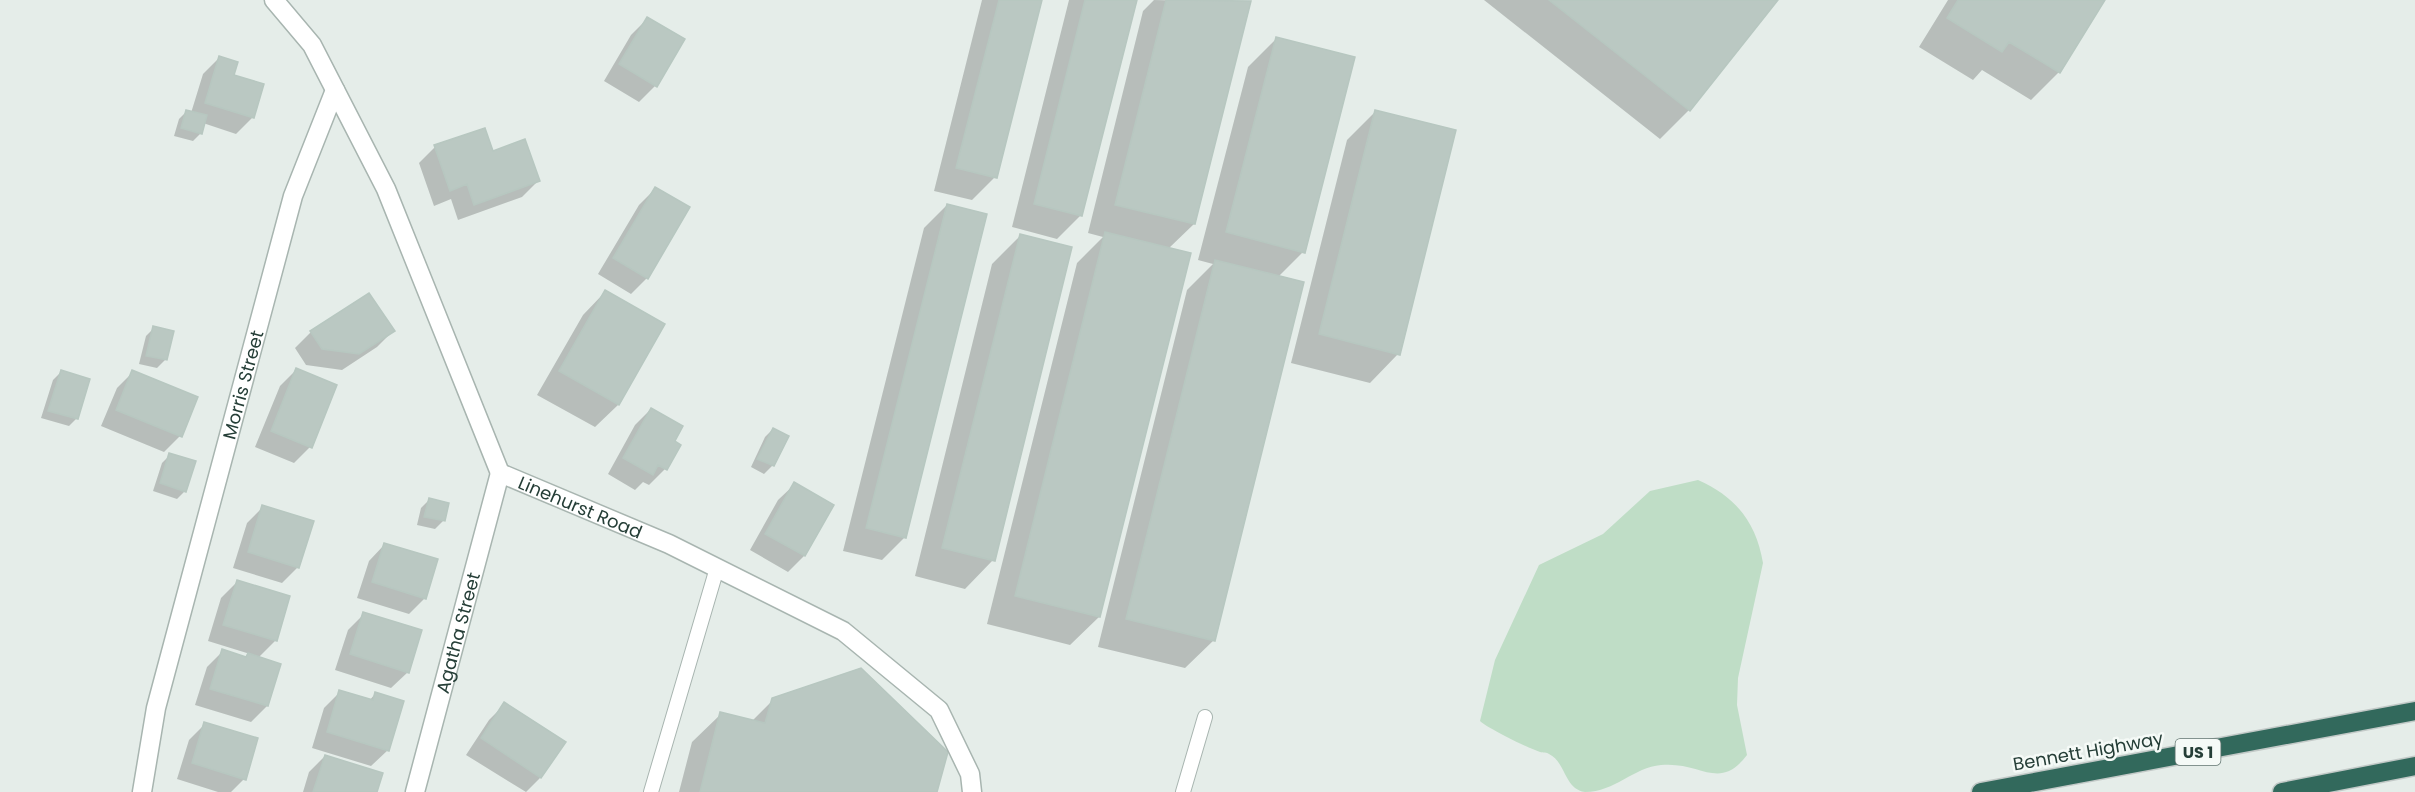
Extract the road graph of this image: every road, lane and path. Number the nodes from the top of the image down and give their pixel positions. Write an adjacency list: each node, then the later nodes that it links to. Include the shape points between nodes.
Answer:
1 (274, 0): 2 (street, via 312,45)
2 (335, 90): 3 (street, Linehurst Road, via 386,189); 8 (street, Morris Street, via 293,196 156,708)
3 (500, 473): 4 (street, Linehurst Road); 9 (street, Agatha Street)
4 (717, 568): 10 (lane); 11 (street, Linehurst Road, via 843,631 939,710 970,774)
5 (2415, 711): 13 (highway, Bennett Highway / US 1)
6 (1205, 717): 12 (lane)
7 (2415, 766): 14 (highway)
8 (142, 792)
9 (415, 792)
10 (651, 792)
11 (972, 792)
12 (1183, 792)
13 (1981, 792)
14 (2282, 792)

